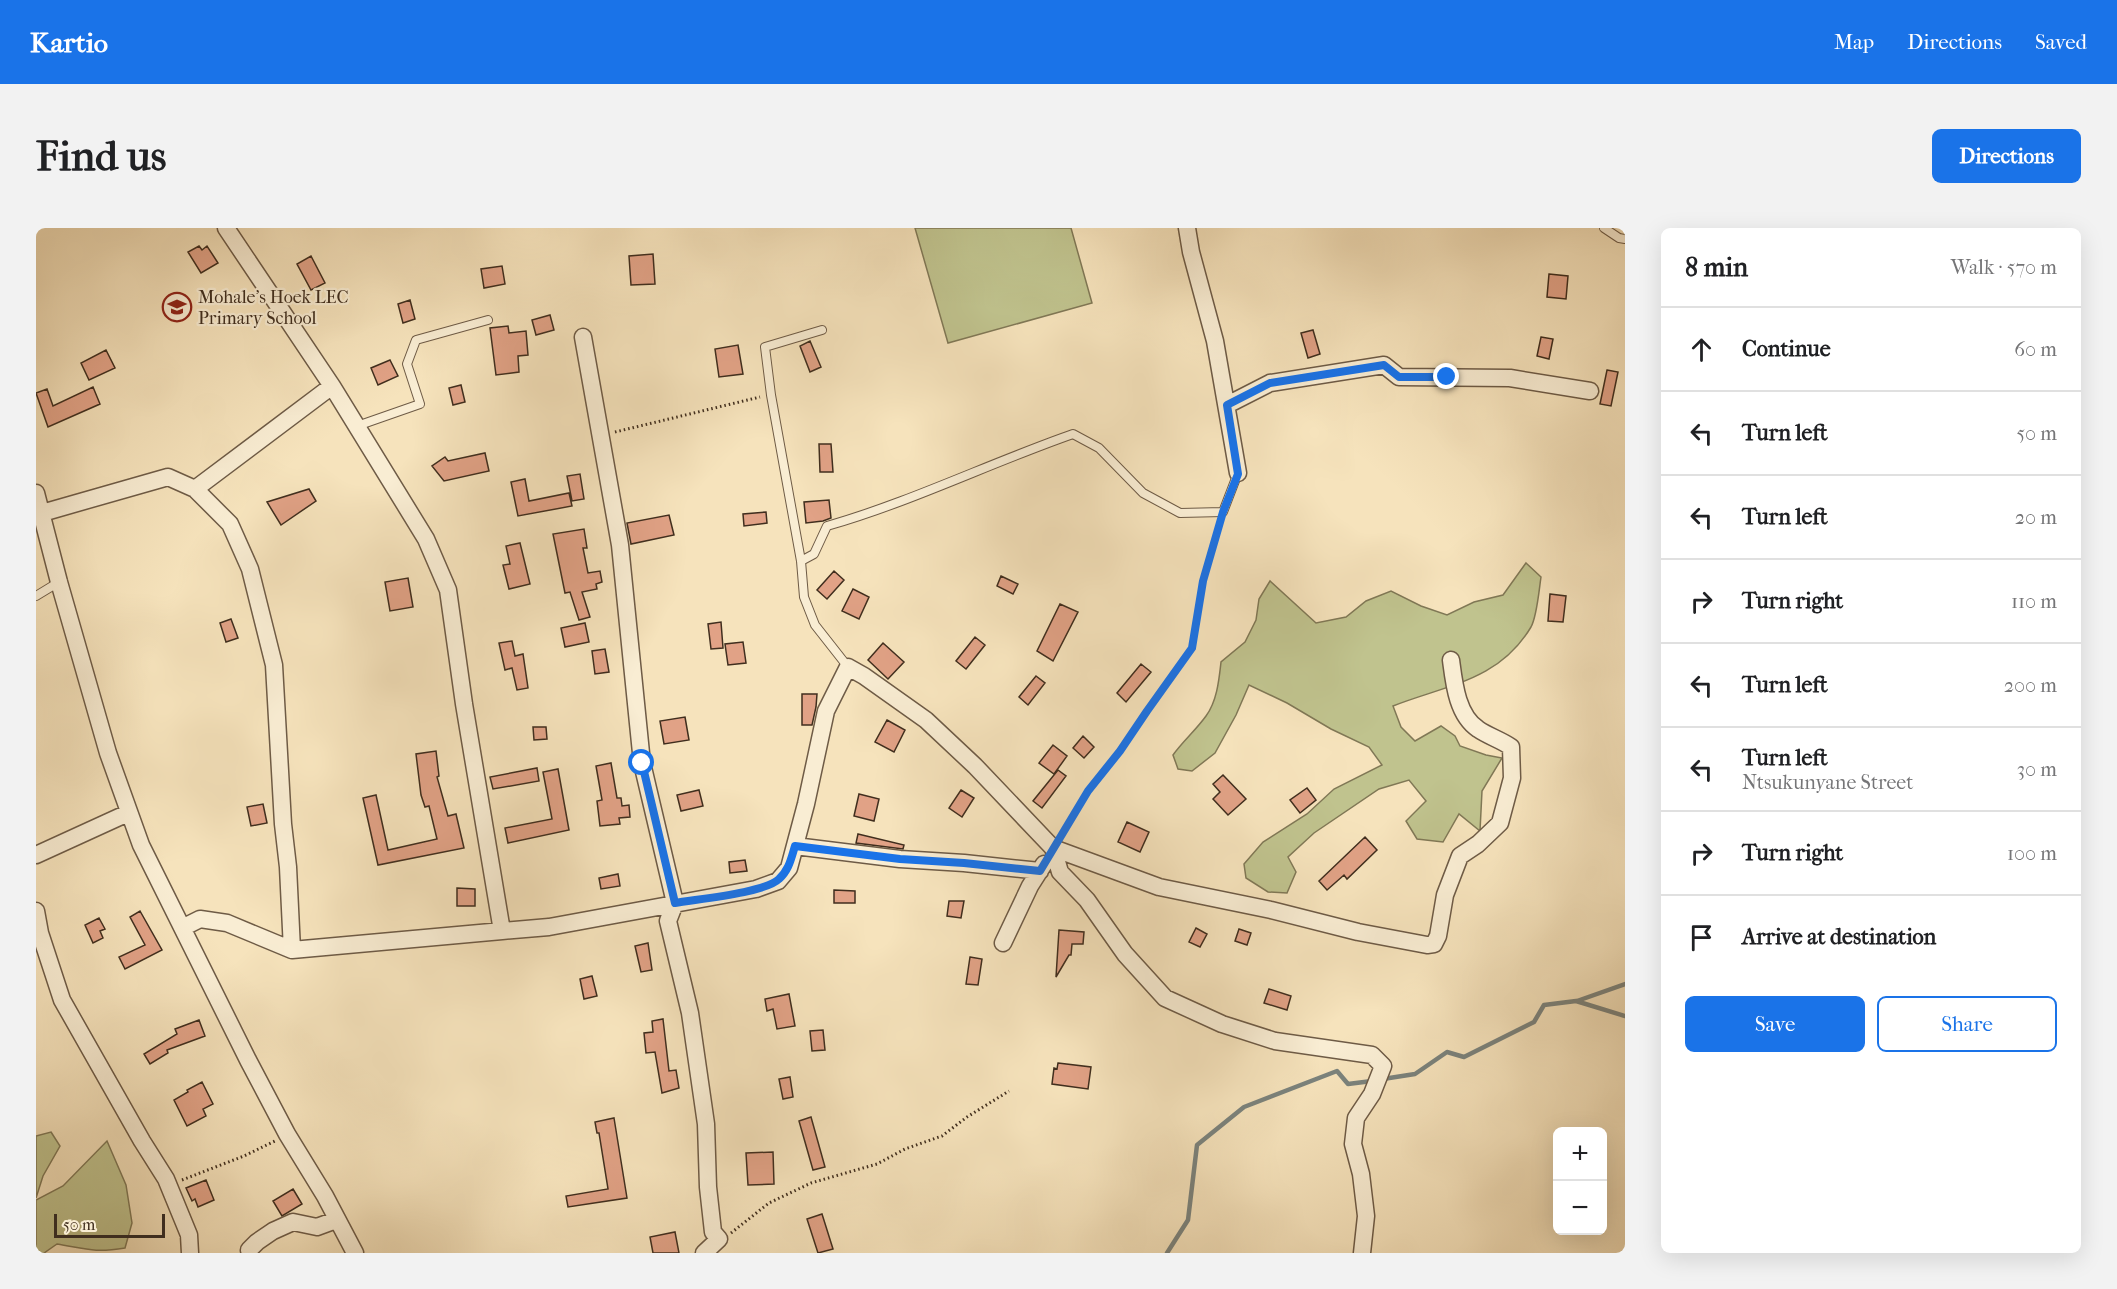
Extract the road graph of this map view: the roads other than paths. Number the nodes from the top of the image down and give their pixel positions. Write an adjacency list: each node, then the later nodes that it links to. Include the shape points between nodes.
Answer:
1 (226, 228): 8 (street)
2 (1187, 228): 10 (street)
3 (1604, 228): 4 (lane)
4 (1625, 239)
5 (488, 320): 11 (lane, via 416,340 407,364 420,404)
6 (822, 330): 16 (lane, via 765,347)
7 (583, 337): 26 (street, via 620,545 642,763)
8 (332, 386): 11 (street); 13 (street)
9 (1590, 391): 10 (street, via 1510,378 1399,377 1384,365 1270,383)
10 (1227, 405): 12 (street)
11 (356, 427): 29 (street, via 426,539 448,590)
12 (1238, 474): 16 (lane, via 1223,512 1180,513 1143,493 1099,448 1073,434 878,512 827,526 814,554)
13 (195, 489): 15 (street, via 168,477); 31 (street, via 230,524 250,569 274,665)
14 (36, 494): 15 (street)
15 (42, 513): 17 (street)
16 (801, 561): 20 (lane, via 804,597 815,625)
17 (59, 582): 18 (lane); 21 (street)
18 (36, 596)
19 (1451, 660): 23 (street, via 1466,717 1478,729 1511,747 1512,778 1500,823 1460,856 1444,895 1434,944 1358,932 1159,887)
20 (848, 667): 22 (street, via 826,711); 23 (street, via 926,720)
21 (128, 813): 24 (street); 28 (street)
22 (795, 846): 25 (street); 26 (street, via 789,868 778,881 756,889)
23 (1053, 848): 25 (street); 38 (street, via 1060,873 1087,900 1125,954 1165,998 1222,1024 1275,1041 1372,1055 1383,1066 1372,1094 1356,1118 1353,1144 1366,1216)
24 (36, 855)
25 (1040, 871): 30 (street)
26 (675, 903): 29 (street); 33 (street, via 668,921 690,1013 706,1125 713,1232)
27 (36, 911): 35 (street, via 62,1000 168,1184 189,1235)
28 (184, 927): 31 (street, via 200,919 227,923); 32 (street, via 248,1060)
29 (502, 932): 31 (street)
30 (1003, 943)
31 (292, 950)
32 (336, 1220): 34 (street, via 317,1227 293,1222 273,1231); 36 (street)
33 (719, 1246): 37 (street)
34 (249, 1250)
35 (190, 1253)
36 (355, 1253)
37 (704, 1253)
38 (1362, 1253)

